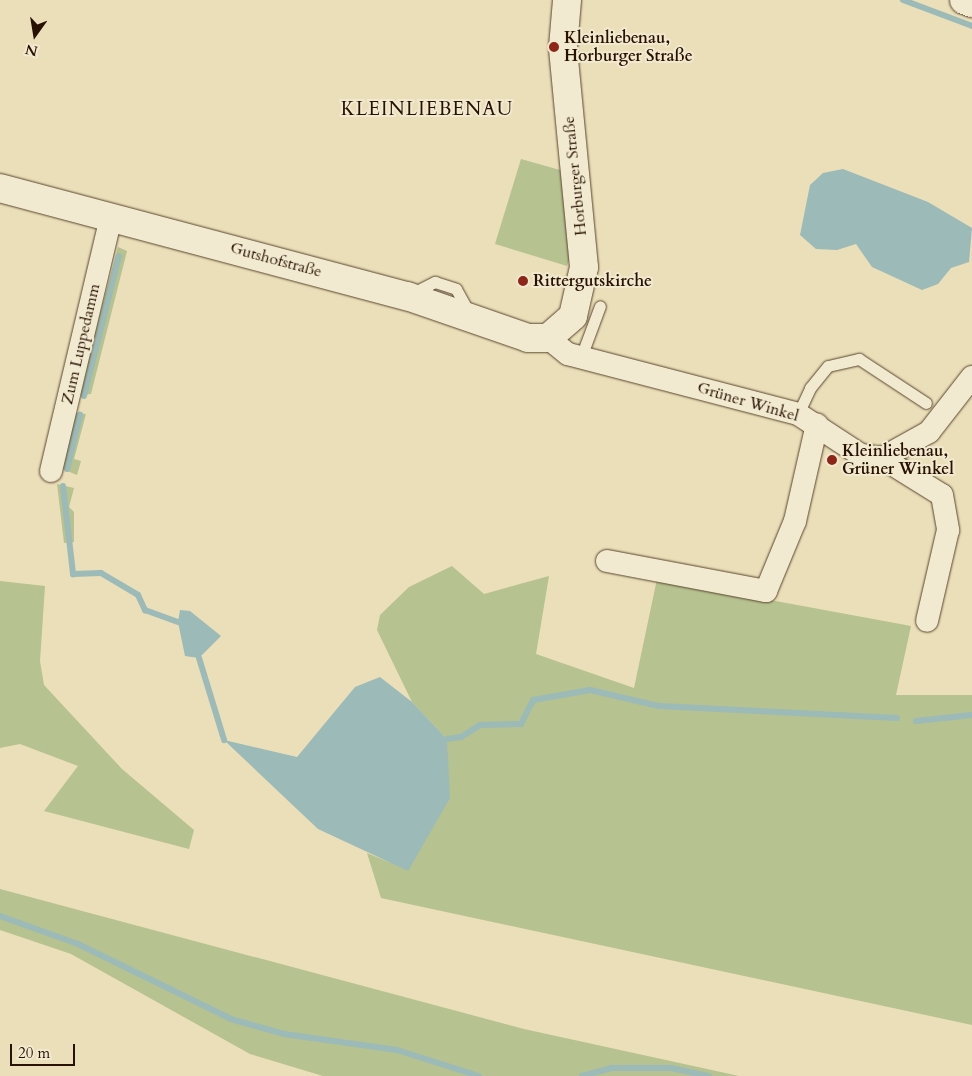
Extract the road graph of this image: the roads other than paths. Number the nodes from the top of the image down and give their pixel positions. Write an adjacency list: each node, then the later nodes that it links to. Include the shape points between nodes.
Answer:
1 (567, 0): 7 (street, Horburger Straße, via 563,47 584,267 581,296 573,316)
2 (964, 0): 3 (street)
3 (972, 3)
4 (0, 188): 5 (street, Gutshofstraße)
5 (111, 218): 7 (street, Gutshofstraße, via 407,296 528,338); 13 (street, Zum Luppedamm)
6 (600, 306): 8 (lane)
7 (548, 338): 8 (street, Grüner Winkel, via 556,347)
8 (581, 357): 11 (street, Grüner Winkel)
9 (972, 377): 12 (street, via 929,432)
10 (926, 403): 11 (lane, via 859,359 828,366 810,388)
11 (807, 419): 12 (street, Grüner Winkel, via 862,455); 14 (street, via 795,521 766,591)
12 (882, 458): 15 (street, Grüner Winkel, via 942,495 948,530)
13 (51, 471)
14 (608, 561)
15 (927, 621)

